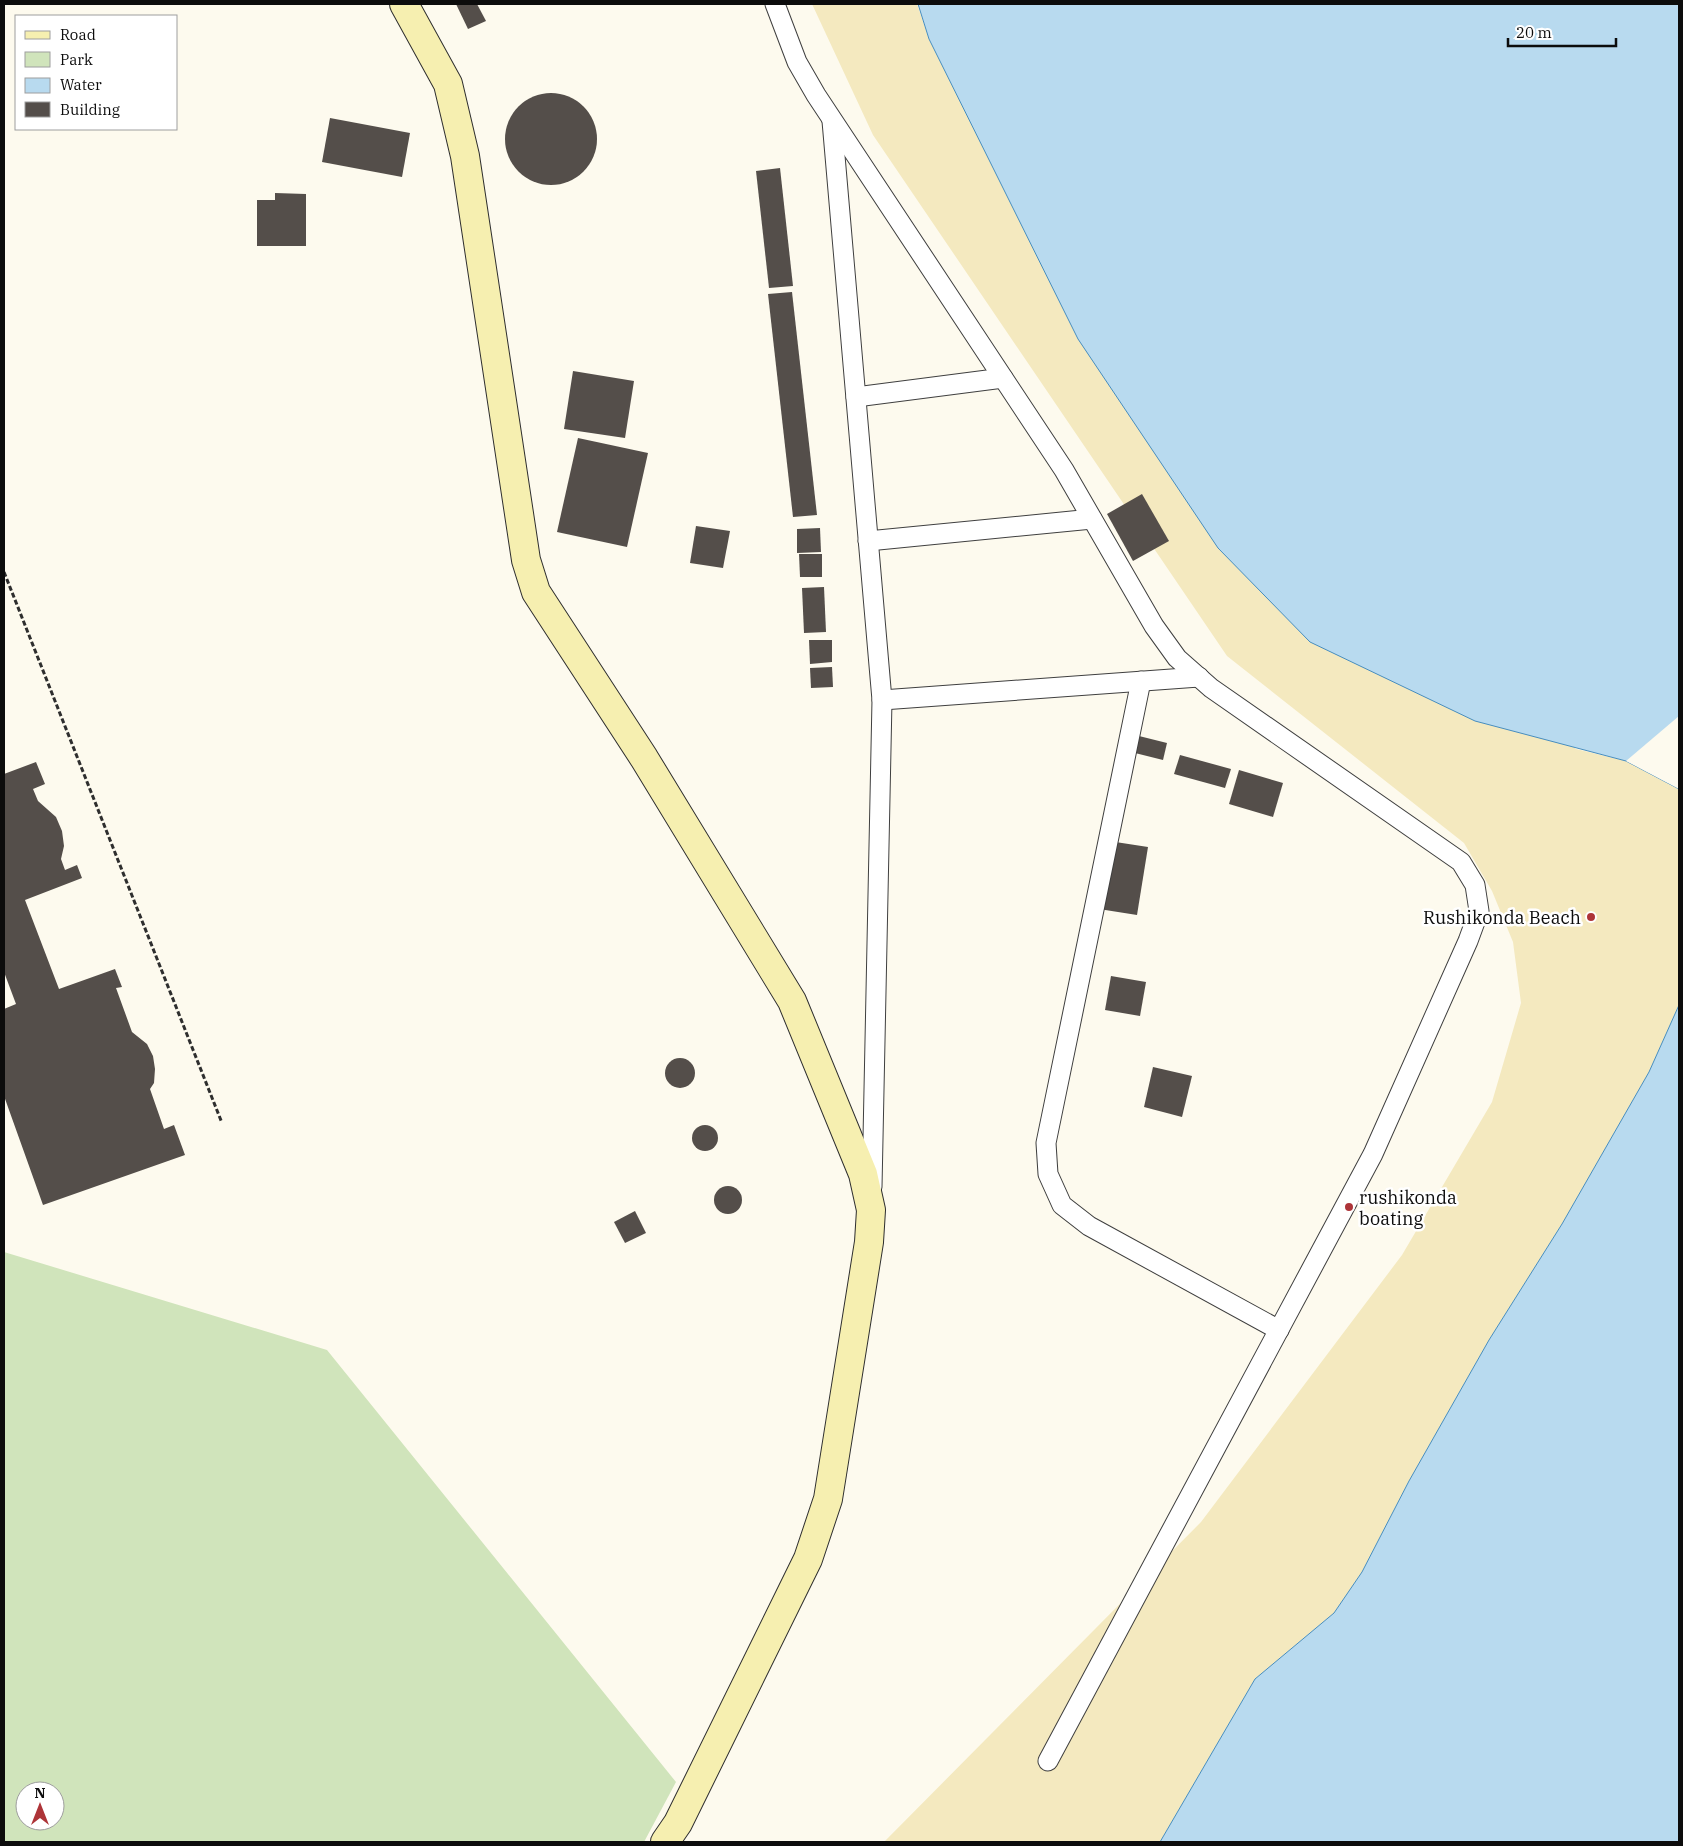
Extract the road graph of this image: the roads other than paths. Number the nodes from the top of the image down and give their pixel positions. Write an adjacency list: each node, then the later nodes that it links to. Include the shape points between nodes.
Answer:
1 (404, 4): 11 (street, via 448,84 465,156 526,560 536,592 644,758 792,1001 863,1174)
2 (775, 4): 3 (lane, via 797,62)
3 (832, 120): 4 (lane); 5 (lane)
4 (1003, 378): 5 (lane); 6 (lane)
5 (856, 397): 7 (lane)
6 (1092, 519): 7 (lane); 8 (lane, via 1154,626 1177,658)
7 (868, 541): 10 (lane)
8 (1199, 677): 9 (lane); 12 (lane, via 1461,862 1475,885 1479,911 1373,1154)
9 (1141, 682): 10 (lane); 12 (lane, via 1046,1143 1048,1174 1062,1205 1089,1226)
10 (882, 700): 11 (lane)
11 (871, 1210): 14 (street, via 828,1499 808,1559)
12 (1279, 1330): 13 (lane)
13 (1048, 1761)
14 (666, 1842)

